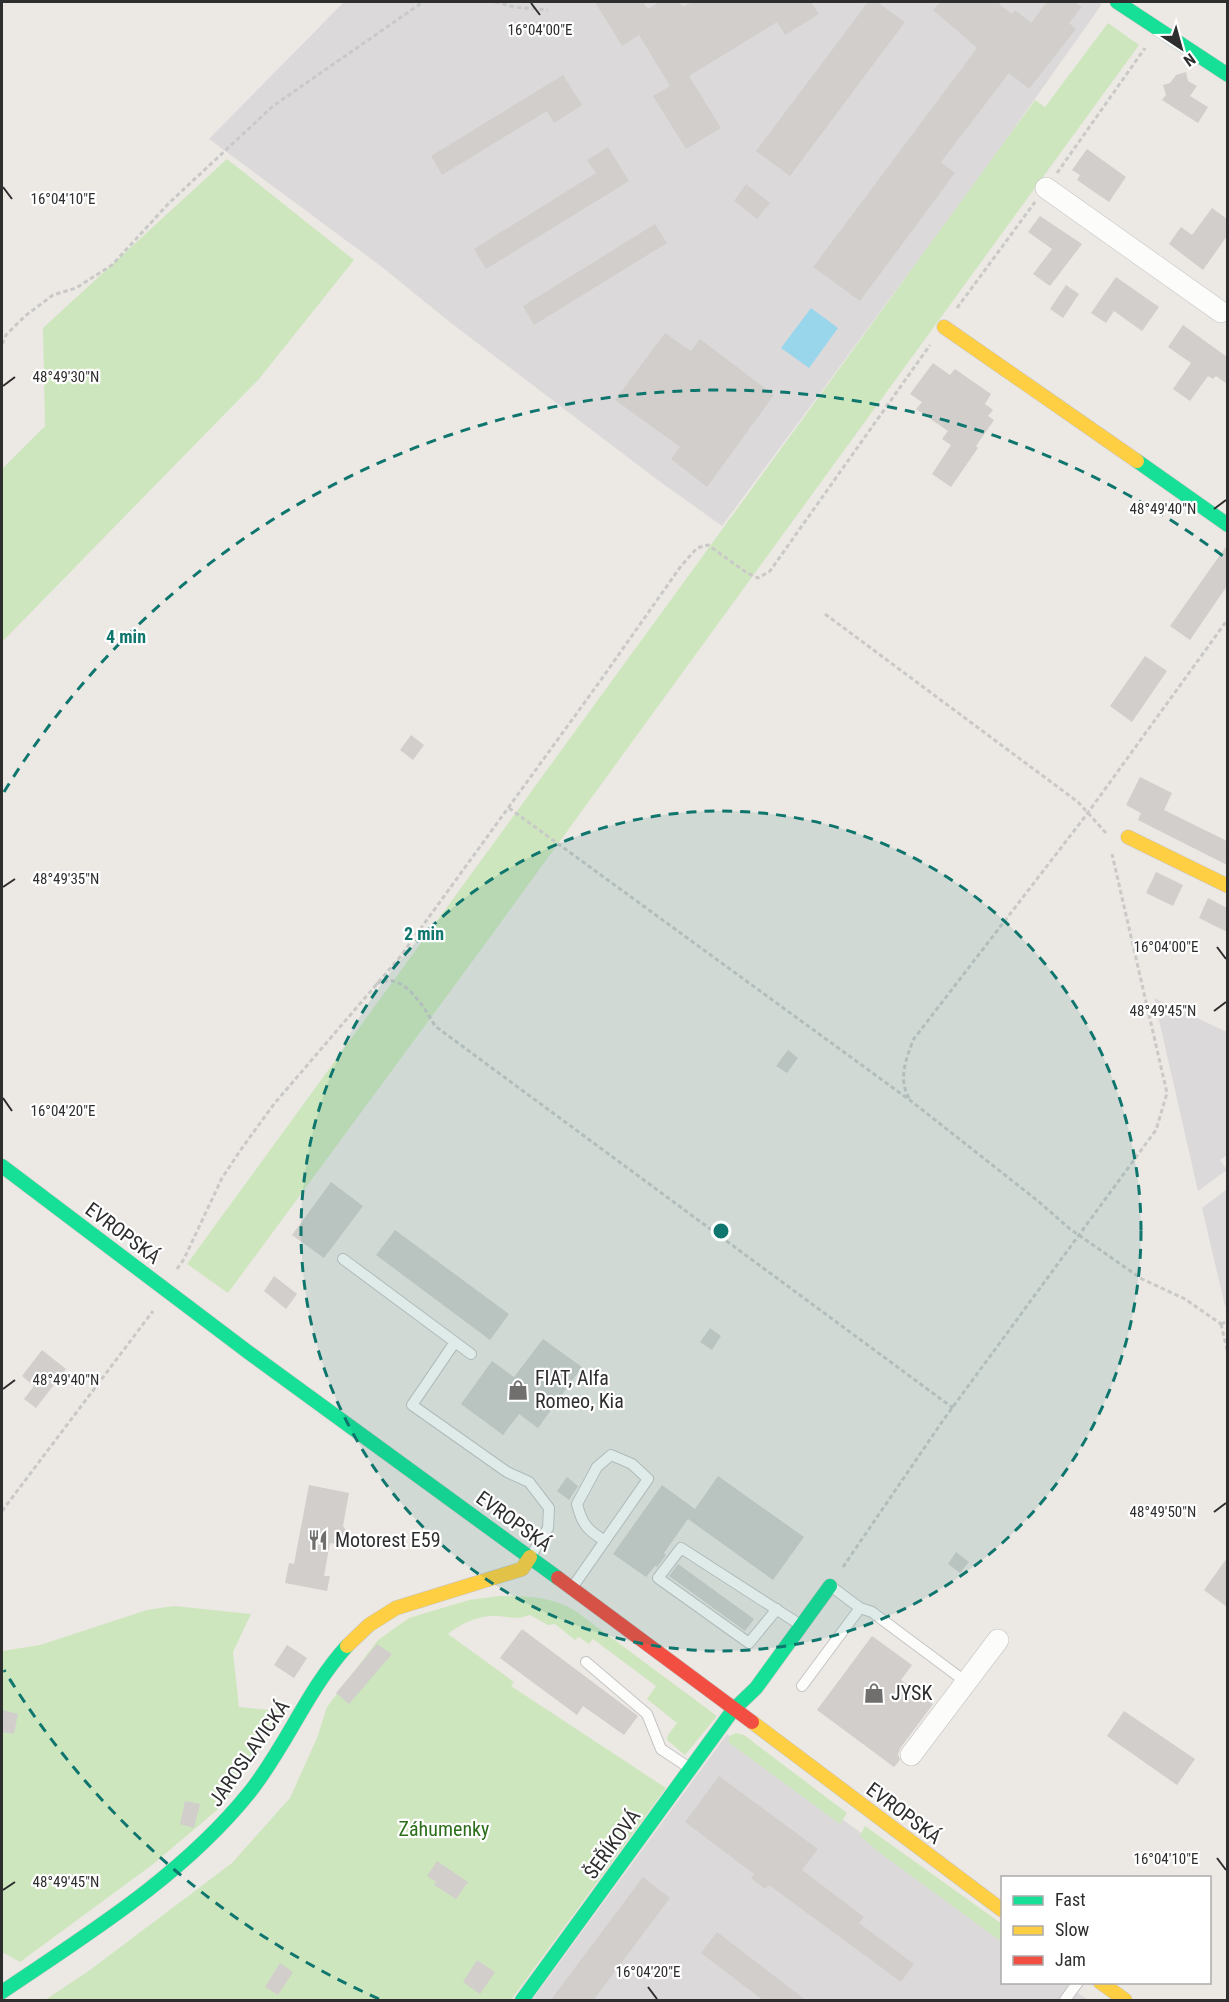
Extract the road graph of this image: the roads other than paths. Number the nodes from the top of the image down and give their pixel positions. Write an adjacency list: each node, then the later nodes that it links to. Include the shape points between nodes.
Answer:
1 (1117, 2): 2 (street)
2 (1227, 75)
3 (1046, 188): 4 (street)
4 (1225, 310)
5 (944, 327): 6 (street)
6 (1227, 525)
7 (1128, 837): 8 (street)
8 (1227, 886)
9 (2, 1166): 14 (street, EVROPSKÁ)
10 (343, 1259): 11 (lane)
11 (455, 1342): 12 (lane); 14 (lane, via 412,1405 507,1473 529,1482 549,1508 548,1528)
12 (471, 1354)
13 (605, 1541): 13 (lane, via 648,1479 632,1464 610,1455 597,1467 577,1504 581,1521); 16 (lane)
14 (530, 1557): 16 (street, EVROPSKÁ); 30 (street, JAROSLAVICKÁ, via 522,1569 416,1601 369,1625 337,1659 233,1814 174,1870)
15 (831, 1586): 17 (lane); 19 (street, ŠEŘÍKOVÁ)
16 (572, 1587): 24 (street, EVROPSKÁ)
17 (860, 1608): 22 (lane, via 872,1612); 23 (lane)
18 (777, 1609): 18 (lane, via 681,1548 658,1578 749,1643); 19 (lane)
19 (802, 1625): 24 (street, ŠEŘÍKOVÁ, via 756,1688)
20 (998, 1640): 22 (street)
21 (586, 1662): 26 (lane, via 647,1714 661,1749)
22 (966, 1682): 25 (street)
23 (802, 1686)
24 (733, 1710): 26 (street, ŠEŘÍKOVÁ); 27 (street, EVROPSKÁ)
25 (910, 1755)
26 (690, 1769): 32 (street, ŠEŘÍKOVÁ)
27 (1001, 1909)
28 (1077, 1984): 33 (lane)
29 (1101, 1984): 31 (street)
30 (2, 1992)
31 (1124, 2000)
32 (522, 2001)
33 (1065, 2001)

